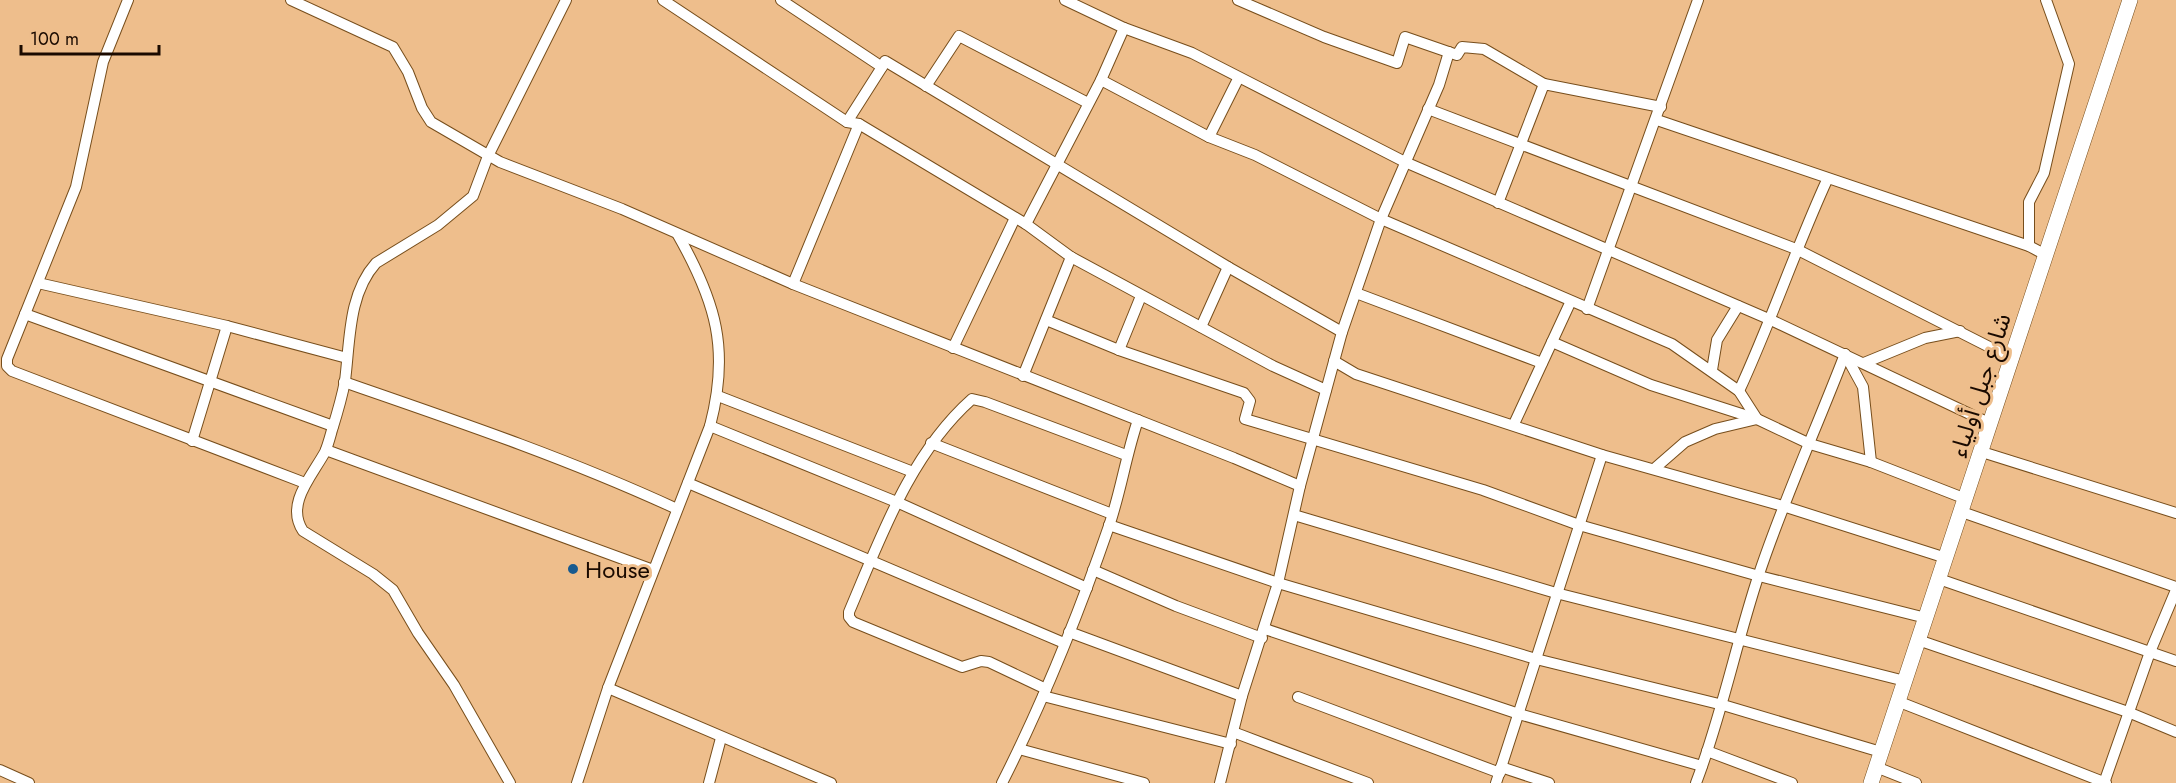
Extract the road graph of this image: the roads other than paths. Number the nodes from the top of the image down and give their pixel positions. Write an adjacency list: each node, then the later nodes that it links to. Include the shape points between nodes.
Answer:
1 (128, 0): 41 (street, via 103,62 76,187)
2 (291, 0): 25 (street, via 393,47 431,122)
3 (566, 0): 25 (street)
4 (663, 0): 22 (street)
5 (781, 0): 13 (street)
6 (1065, 0): 11 (street)
7 (1238, 0): 12 (street, via 1397,63 1405,37)
8 (1698, 0): 19 (street)
9 (2046, 0): 35 (street, via 2068,64 2044,173 2029,202)
10 (2130, 0): 38 (highway, شارع جبل أولياء)
11 (1124, 28): 14 (street, via 1192,53); 15 (street)
12 (1449, 52): 16 (street, via 1457,55 1462,47 1484,49); 20 (street)
13 (882, 67): 17 (street, via 885,61); 22 (street)
14 (1238, 79): 23 (street); 26 (street)
15 (1101, 80): 18 (street); 23 (street)
16 (1544, 84): 19 (street); 24 (street)
17 (926, 86): 18 (street, via 959,36); 27 (street)
18 (1088, 103): 27 (street)
19 (1661, 107): 21 (street)
20 (1428, 110): 24 (street); 26 (street)
21 (1657, 120): 28 (street); 29 (street)
22 (853, 123): 31 (street); 42 (street)
23 (1209, 137): 32 (street, via 1255,155)
24 (1522, 145): 29 (street); 30 (street)
25 (488, 156): 34 (street); 59 (street, via 468,201 368,271 358,296)
26 (1405, 162): 30 (street); 32 (street)
27 (1057, 164): 33 (street); 40 (street)
28 (1827, 180): 35 (street); 36 (street)
29 (1632, 187): 36 (street); 37 (street)
30 (1498, 203): 37 (street)
31 (1015, 218): 33 (street); 56 (street)
32 (1381, 219): 43 (street); 45 (street)
33 (1026, 224): 39 (street)
34 (678, 234): 42 (street); 70 (street, via 712,304 720,358)
35 (2029, 246): 38 (street)
36 (1796, 249): 50 (street); 53 (street)
37 (1609, 250): 46 (street); 47 (street)
38 (2046, 255): 60 (highway, شارع جبل أولياء)
39 (1071, 257): 44 (street); 49 (street)
40 (1228, 267): 52 (street); 54 (street)
41 (38, 283): 48 (street); 51 (street)
42 (793, 284): 56 (street)
43 (1356, 293): 54 (street); 62 (street)
44 (1141, 296): 52 (street); 57 (street)
45 (1570, 303): 47 (street); 55 (street)
46 (1738, 306): 50 (street); 64 (street, via 1718,340)
47 (1587, 309): 64 (street, via 1672,344)
48 (25, 314): 66 (street); 78 (street, via 7,359 12,372)
49 (1046, 320): 57 (street); 65 (street)
50 (1771, 320): 58 (street); 69 (street)
51 (227, 326): 59 (street); 66 (street)
52 (1202, 327): 68 (street)
53 (1960, 331): 60 (street); 63 (street, via 1924,338)
54 (1342, 332): 61 (street)
55 (1552, 342): 62 (street); 71 (street, via 1651,386)
56 (953, 348): 65 (street)
57 (1119, 350): 77 (street, via 1244,393 1250,401 1245,419)
58 (1845, 354): 63 (street); 80 (street); 85 (street, via 1863,387)
59 (347, 358): 67 (street)
60 (2013, 359): 74 (highway, شارع جبل أولياء)
61 (1334, 361): 68 (street); 73 (street, via 1356,374)
62 (1542, 363): 73 (street)
63 (1864, 363): 74 (street)
64 (1712, 370): 69 (street)
65 (1023, 376): 72 (street)
66 (212, 382): 75 (street); 78 (street)
67 (344, 382): 75 (street); 94 (street, via 522,443)
68 (1326, 390): 77 (street)
69 (1739, 391): 71 (street)
70 (718, 396): 76 (street); 87 (street)
71 (1757, 419): 80 (street); 86 (street, via 1715,429 1685,442)
72 (1138, 420): 83 (street); 90 (street)
73 (1514, 424): 84 (street)
74 (1991, 424): 82 (highway, شارع جبل أولياء)
75 (333, 426): 81 (street)
76 (710, 426): 89 (street); 91 (street)
77 (1312, 439): 90 (street); 98 (street, via 1483,490)
78 (192, 441): 88 (street)
79 (931, 443): 83 (street, via 972,399); 87 (street); 97 (street)
80 (1810, 444): 85 (street); 93 (street)
81 (326, 450): 88 (street); 101 (street)
82 (1982, 452): 92 (highway, شارع جبل أولياء); 95 (street)
83 (1126, 455): 97 (street)
84 (1602, 455): 86 (street); 98 (street)
85 (1871, 462): 92 (street)
86 (1654, 469): 93 (street)
87 (913, 472): 91 (street)
88 (305, 483): 139 (street, via 297,513 303,531 393,590)
89 (688, 483): 94 (street); 100 (street)
90 (1300, 486): 96 (street)
91 (899, 503): 100 (street); 106 (street)
92 (1964, 505): 99 (highway, شارع جبل أولياء); 107 (street)
93 (1784, 506): 99 (street); 103 (street)
94 (677, 509): 101 (street)
95 (2176, 513)
96 (1294, 515): 105 (street); 108 (street)
97 (1111, 520): 102 (street); 105 (street)
98 (1579, 525): 103 (street); 108 (street)
99 (1946, 558): 104 (highway, شارع جبل أولياء)
100 (871, 561): 114 (street); 120 (street, via 849,612 853,622 962,667 989,662)
101 (653, 570): 119 (street)
102 (1093, 570): 106 (street); 111 (street, via 1176,606)
103 (1759, 576): 109 (street); 112 (street)
104 (1939, 579): 109 (highway, شارع جبل أولياء); 115 (street)
105 (1278, 583): 111 (street); 116 (street)
106 (1087, 588): 110 (street)
107 (2176, 589): 115 (street)
108 (1556, 593): 112 (street); 116 (street)
109 (1926, 618): 113 (highway, شارع جبل أولياء)
110 (1069, 632): 114 (street); 121 (street)
111 (1264, 634): 121 (street); 126 (street)
112 (1741, 638): 118 (street); 124 (street)
113 (1918, 640): 118 (highway, شارع جبل أولياء); 125 (street)
114 (1064, 643): 120 (street)
115 (2150, 652): 117 (street); 125 (street)
116 (1536, 659): 124 (street); 126 (street)
117 (2176, 661)
118 (1905, 681): 123 (highway, شارع جبل أولياء)
119 (608, 688): 129 (street); 140 (street)
120 (1044, 693): 130 (street); 131 (street)
121 (1242, 696): 127 (street)
122 (1298, 697): 137 (street)
123 (1897, 702): 133 (highway, شارع جبل أولياء); 152 (street)
124 (1723, 705): 132 (street); 133 (street)
125 (2128, 712): 128 (street); 152 (street)
126 (1519, 714): 134 (street); 137 (street)
127 (1233, 732): 130 (street); 146 (street)
128 (2176, 732)
129 (721, 738): 141 (street); 142 (street)
130 (1232, 744): 145 (street)
131 (1019, 749): 143 (street); 144 (street)
132 (1707, 751): 134 (street); 149 (street)
133 (1881, 752): 135 (highway, شارع جبل أولياء)
134 (1702, 766): 148 (street)
135 (1876, 767): 150 (highway, شارع جبل أولياء); 151 (street)
136 (0, 770): 138 (street)
137 (1499, 774): 147 (street)
138 (29, 783)
139 (510, 783)
140 (577, 783)
141 (709, 783)
142 (831, 783)
143 (1002, 783)
144 (1144, 783)
145 (1220, 783)
146 (1368, 783)
147 (1549, 783)
148 (1696, 783)
149 (1792, 783)
150 (1871, 783)
151 (1916, 783)
152 (2105, 783)

